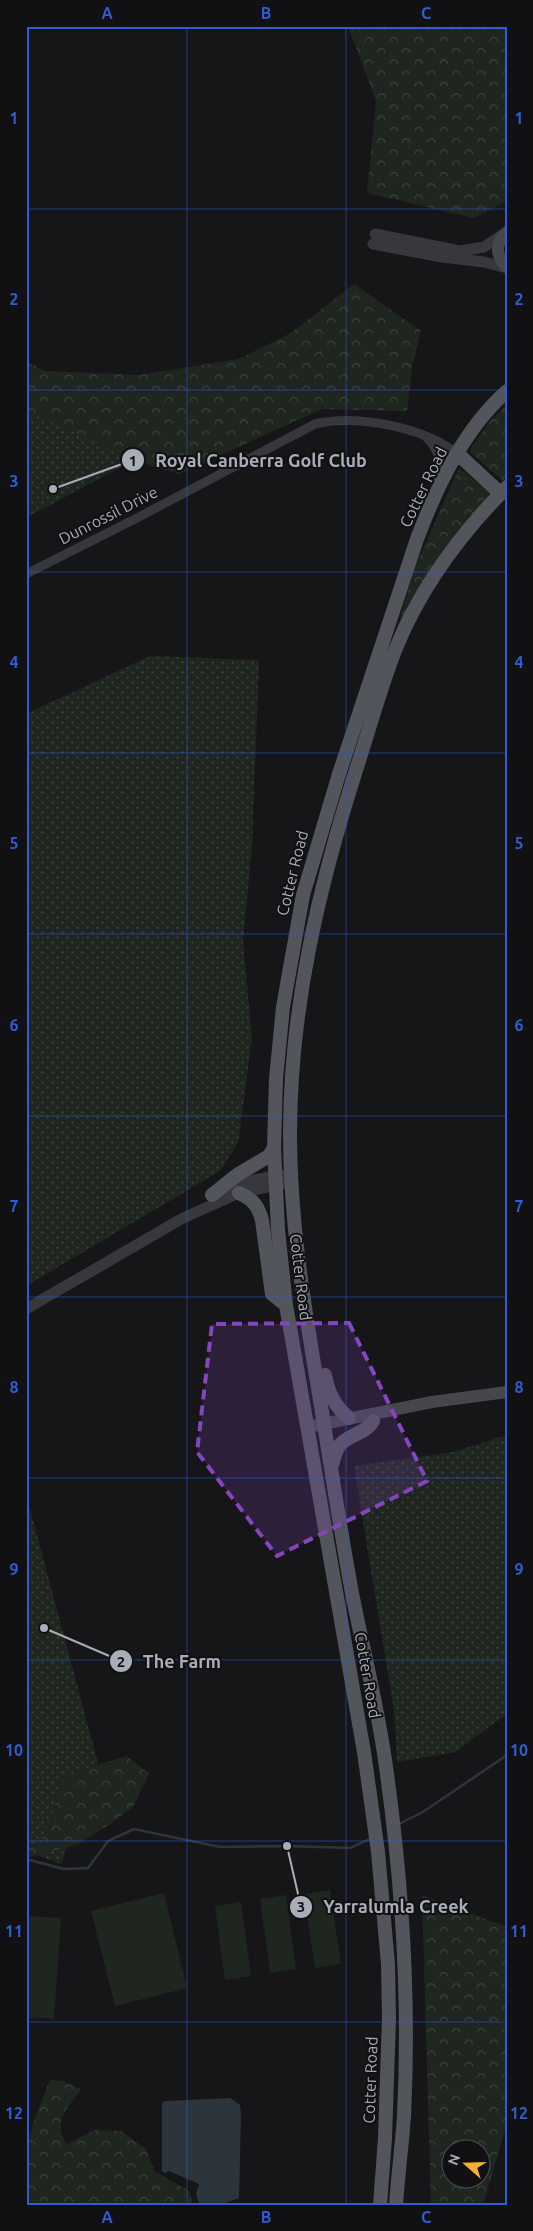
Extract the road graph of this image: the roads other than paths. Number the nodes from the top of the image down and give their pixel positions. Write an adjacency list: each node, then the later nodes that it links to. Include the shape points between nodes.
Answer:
1 (506, 232): 2 (main road, via 498,251); 2 (street, via 484,247 460,251 374,239 442,257)
2 (507, 267)
3 (505, 392): 5 (main road, Cotter Road)
4 (426, 437): 5 (street, Dunrossil Drive); 7 (street, via 436,449 440,465); 8 (street, Dunrossil Drive, via 372,422 345,420 315,424)
5 (458, 454): 6 (main road); 7 (main road, Cotter Road)
6 (503, 490): 10 (main road, Cotter Road, via 439,569 402,635 332,848 311,937 297,1018 291,1081)
7 (430, 505): 9 (main road, Cotter Road, via 339,774 303,895 282,1015)
8 (26, 574)
9 (274, 1148): 11 (main road, Cotter Road); 13 (main road, via 269,1156)
10 (290, 1178): 11 (street); 15 (main road, Cotter Road)
11 (275, 1181): 12 (street); 13 (street, via 247,1181); 16 (main road, Cotter Road)
12 (239, 1194): 14 (street); 16 (main road, via 254,1201 258,1208 272,1294)
13 (212, 1195): 14 (street)
14 (183, 1218): 17 (street)
15 (303, 1299): 20 (main road, via 315,1317 330,1394 340,1411); 22 (main road, Cotter Road)
16 (286, 1305): 23 (main road, Cotter Road)
17 (26, 1308)
18 (507, 1392): 19 (main road, via 432,1402)
19 (386, 1413): 20 (main road); 21 (main road)
20 (349, 1418): 22 (main road)
21 (373, 1420): 22 (main road); 24 (main road, via 369,1428 345,1440)
22 (325, 1428): 23 (main road); 24 (main road, Cotter Road)
23 (308, 1432): 25 (main road, Cotter Road, via 378,1852 388,1964 389,2019)
24 (331, 1469): 26 (main road, Cotter Road, via 385,1758 402,1898 406,2017 404,2118)
25 (380, 2205)
26 (396, 2205)

